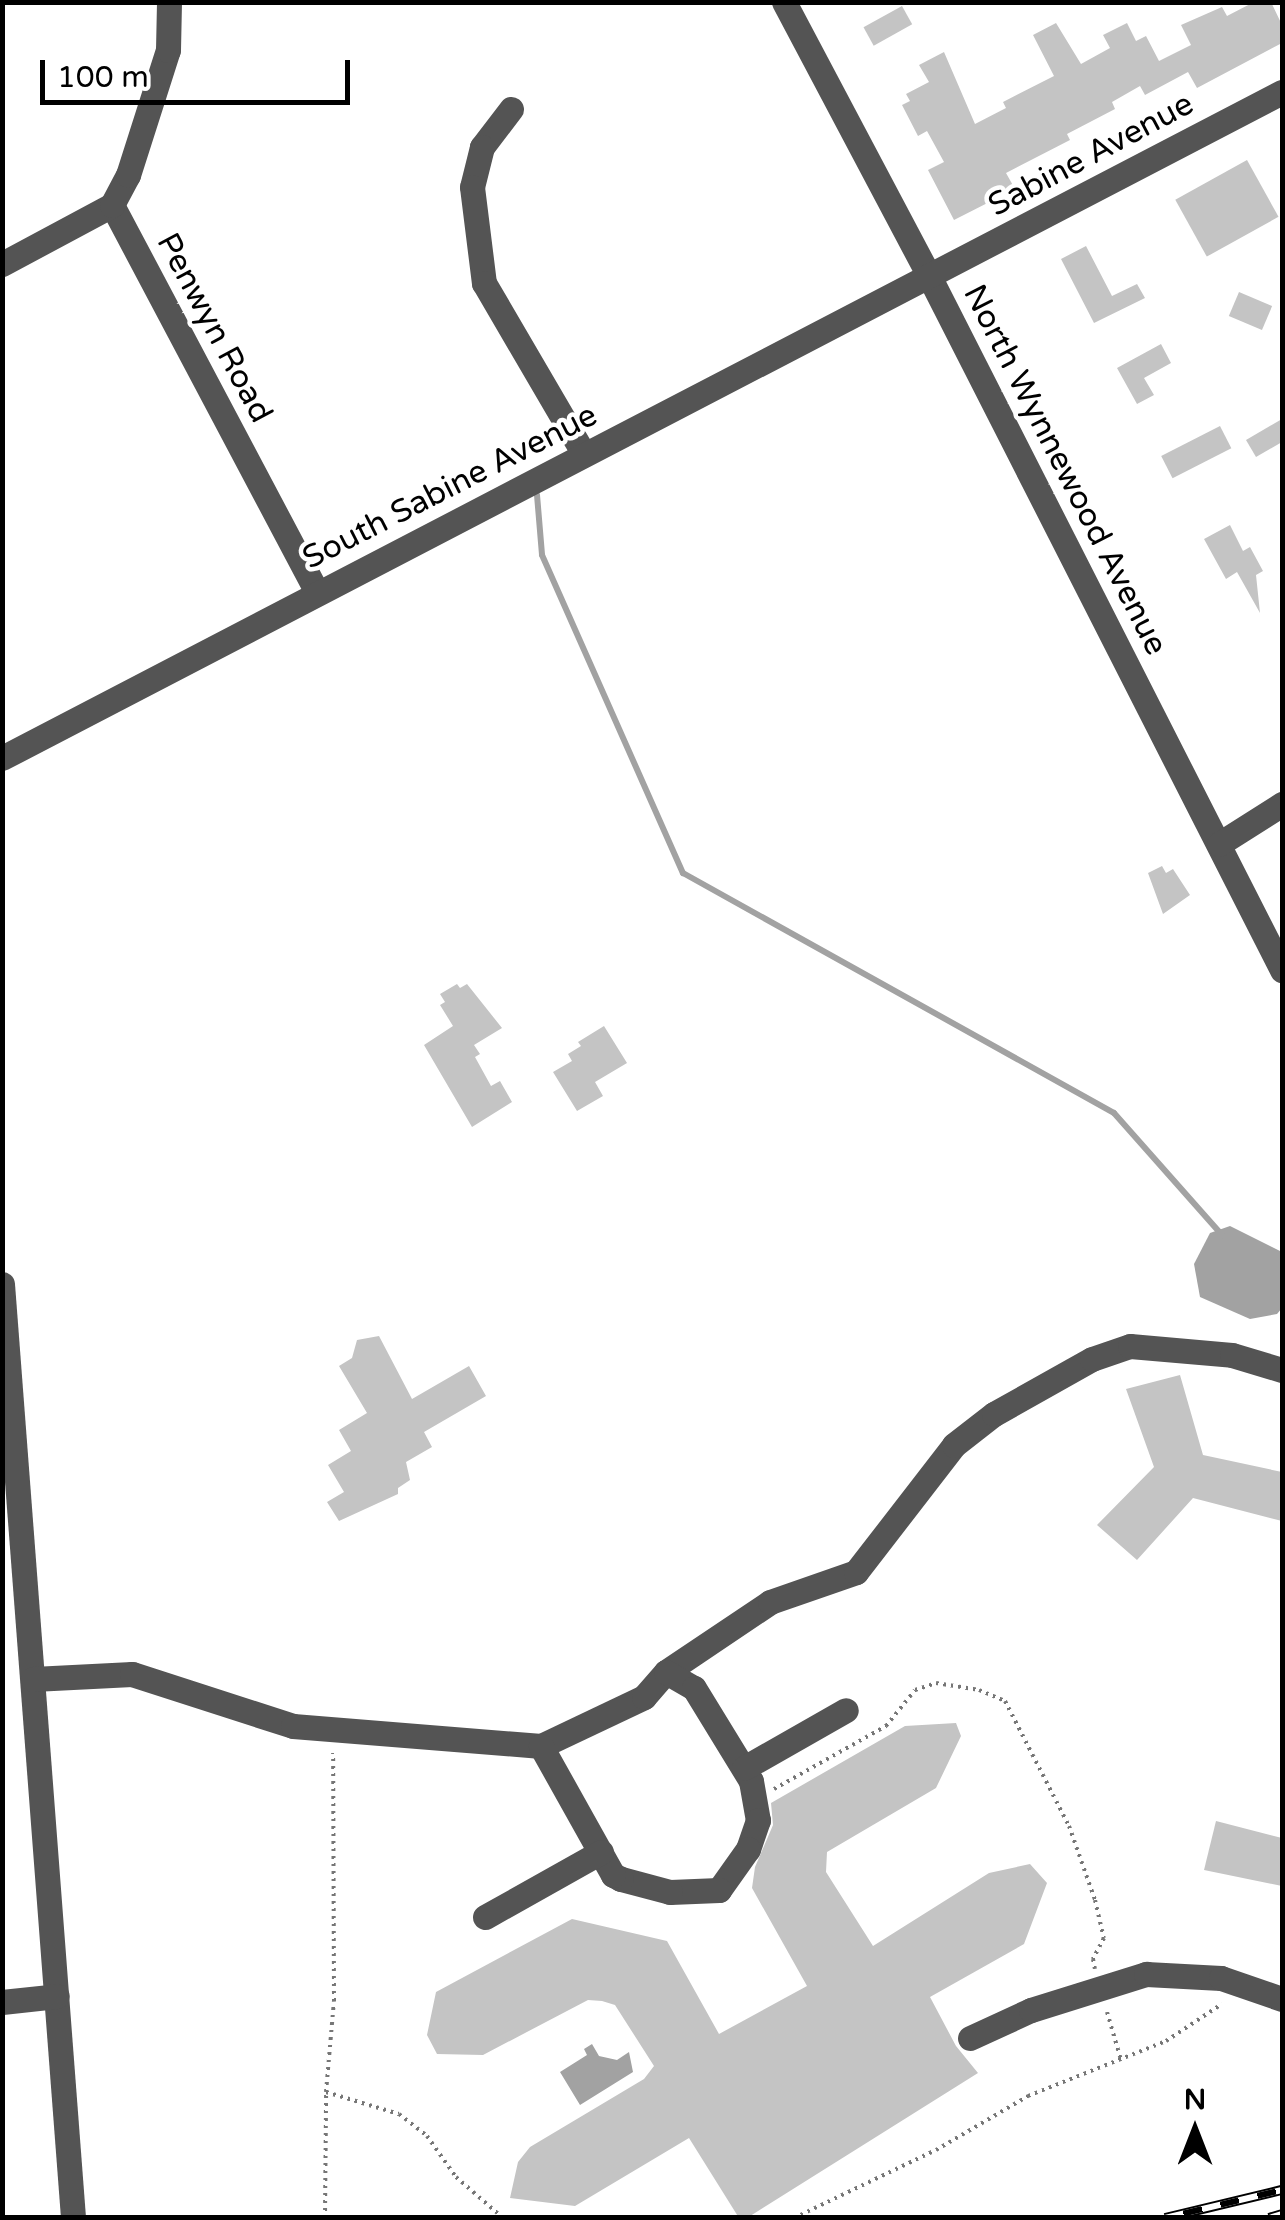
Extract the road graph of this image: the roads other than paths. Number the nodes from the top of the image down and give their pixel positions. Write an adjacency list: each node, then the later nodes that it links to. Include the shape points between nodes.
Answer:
1 (170, 2): 5 (street, via 168,50)
2 (784, 2): 7 (street, North Wynnewood Avenue)
3 (1282, 92): 7 (street, Sabine Avenue)
4 (511, 109): 8 (street, via 482,146 472,187 484,283)
5 (112, 205): 6 (street); 9 (street, Penwyn Road)
6 (2, 264)
7 (929, 276): 8 (street, South Sabine Avenue); 12 (street, North Wynnewood Avenue)
8 (584, 454): 9 (street, South Sabine Avenue)
9 (316, 592): 10 (street, South Sabine Avenue)
10 (2, 758)
11 (1282, 804): 12 (street)
12 (1219, 844): 13 (street, North Wynnewood Avenue)
13 (1282, 970)
14 (2, 1284): 17 (street)
15 (1282, 1370): 16 (street, via 1232,1356 1130,1346 1092,1359 994,1414 954,1445 856,1572 770,1602)
16 (666, 1672): 19 (street, via 644,1697); 20 (street, via 694,1688)
17 (33, 1679): 19 (street, via 132,1674 293,1726); 23 (street)
18 (846, 1710): 20 (street)
19 (542, 1746): 21 (street)
20 (744, 1768): 21 (street, via 758,1820 748,1850 719,1890 670,1892 633,1883 613,1875)
21 (601, 1852): 22 (street)
22 (485, 1918)
23 (57, 1996): 25 (street); 27 (street)
24 (1282, 1999): 26 (street, via 1221,1978 1173,1973 1099,1986)
25 (2, 2002)
26 (970, 2038)
27 (73, 2218)

